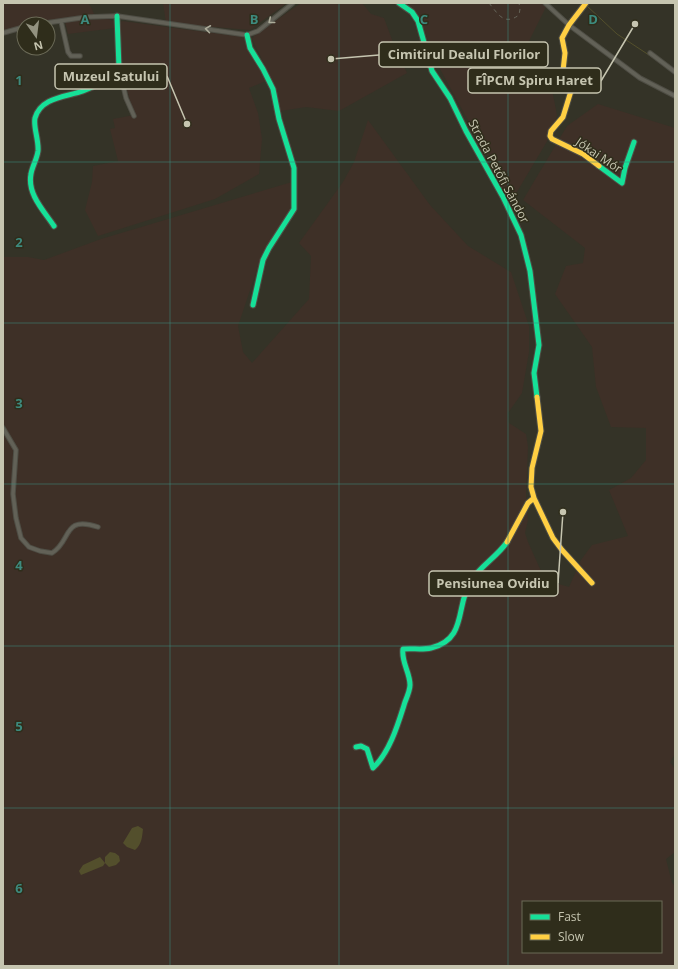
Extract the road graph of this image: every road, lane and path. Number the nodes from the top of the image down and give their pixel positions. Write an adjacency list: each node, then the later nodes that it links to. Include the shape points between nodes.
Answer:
1 (293, 3): 11 (street, one-way to 11, via 258,31)
2 (399, 3): 22 (street, Strada Petőfi Sándor, via 412,12 418,21 432,70 450,98 503,197 525,249 540,344 534,374 542,431 531,476)
3 (545, 3): 8 (street)
4 (585, 4): 8 (street)
5 (116, 16): 6 (street); 11 (street, one-way to 5); 14 (street)
6 (61, 21): 7 (street); 13 (street, via 68,52 71,56)
7 (56, 22)
8 (569, 25): 16 (street, via 640,78); 18 (street, Jókai Mór, via 561,41 565,53 561,88 571,91 563,117 550,131 550,136 583,154 622,183)
9 (16, 30): 10 (street)
10 (3, 34)
11 (247, 35): 20 (street, via 250,48 273,89 294,168 294,209 263,260)
12 (650, 53): 15 (street)
13 (80, 56)
14 (119, 68): 17 (street, via 126,98); 19 (street, via 113,75 87,89 47,103 37,112 35,117 38,155 31,171 30,184)
15 (675, 72)
16 (675, 96)
17 (134, 116)
18 (634, 142)
19 (54, 226)
20 (253, 305)
21 (3, 428): 23 (street, via 16,450 13,494 18,530 24,543 32,548 52,553 72,527 89,524)
22 (534, 498): 24 (street, Strada Petőfi Sándor, via 553,538); 25 (street, via 528,503 504,547 470,582 455,634 436,646 403,649 401,654 410,677 410,686 388,748 379,764 373,768 367,749)
23 (98, 527)
24 (592, 583)
25 (356, 747)

